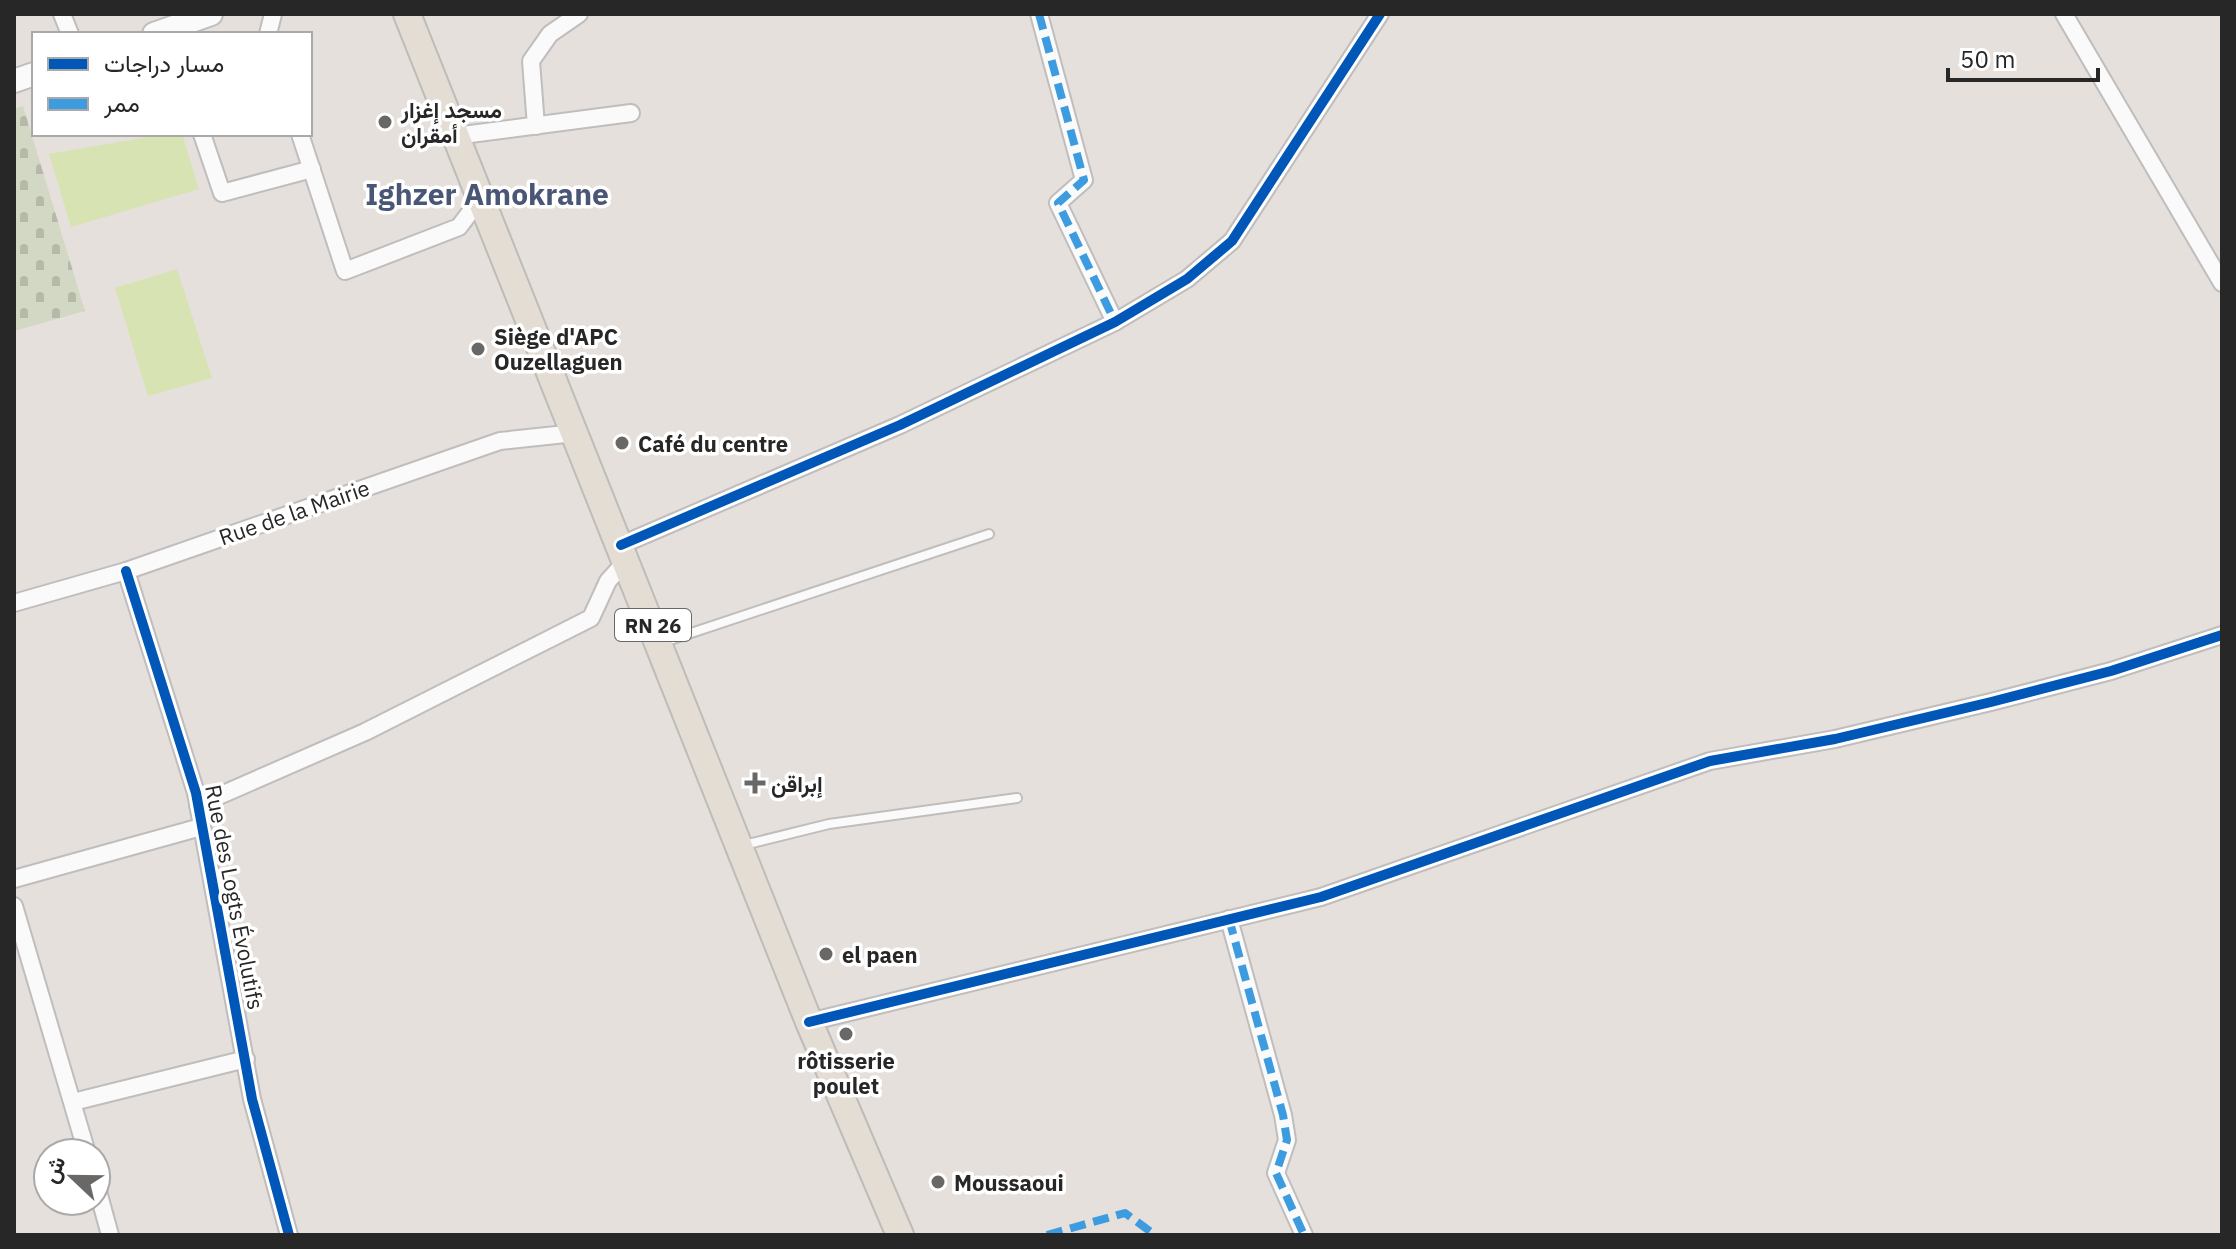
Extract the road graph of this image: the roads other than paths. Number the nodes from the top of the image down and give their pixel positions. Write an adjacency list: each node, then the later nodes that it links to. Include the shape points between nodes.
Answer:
1 (211, 14): 8 (main road)
2 (407, 14): 14 (main road, RN 26)
3 (579, 14): 11 (street, via 535,50 531,61)
4 (1039, 14): 18 (street, via 1084,180 1058,203)
5 (1371, 14): 9 (street)
6 (1380, 14): 9 (street)
7 (2064, 14): 17 (street)
8 (160, 32)
9 (1371, 32): 18 (street, via 1232,241 1187,279)
10 (631, 113): 11 (street)
11 (536, 126): 14 (street)
12 (203, 136): 15 (street, via 222,193)
13 (301, 136): 15 (street)
14 (455, 136): 16 (main road, RN 26)
15 (312, 169): 16 (street, via 345,271 459,227)
16 (480, 199): 19 (main road, RN 26)
17 (2222, 283)
18 (1115, 322): 21 (street)
19 (575, 433): 21 (main road, RN 26); 22 (street, Rue de la Mairie, via 500,441)
20 (989, 534): 25 (lane)
21 (624, 552): 25 (main road, RN 26); 27 (street, via 591,618 365,732)
22 (126, 571): 23 (street, Rue de la Mairie); 27 (street, Rue des Logts Évolutifs)
23 (14, 603)
24 (2222, 635): 32 (street, via 1991,702 1835,739 1710,761 1321,897)
25 (660, 643): 29 (main road, RN 26)
26 (1017, 798): 29 (lane, via 829,824)
27 (198, 805): 28 (street, Rue des Logts Évolutifs)
28 (201, 827): 30 (street); 34 (street, Rue des Logts Évolutifs)
29 (740, 846): 33 (main road, RN 26)
30 (14, 879)
31 (14, 906): 35 (street)
32 (1229, 919): 33 (street); 39 (street, via 1283,1115 1287,1140 1276,1173)
33 (809, 1022): 38 (main road, RN 26)
34 (246, 1059): 35 (street); 37 (street, Rue des Logts Évolutifs)
35 (73, 1102): 36 (street)
36 (83, 1137)
37 (289, 1235)
38 (900, 1235)
39 (1304, 1235)

